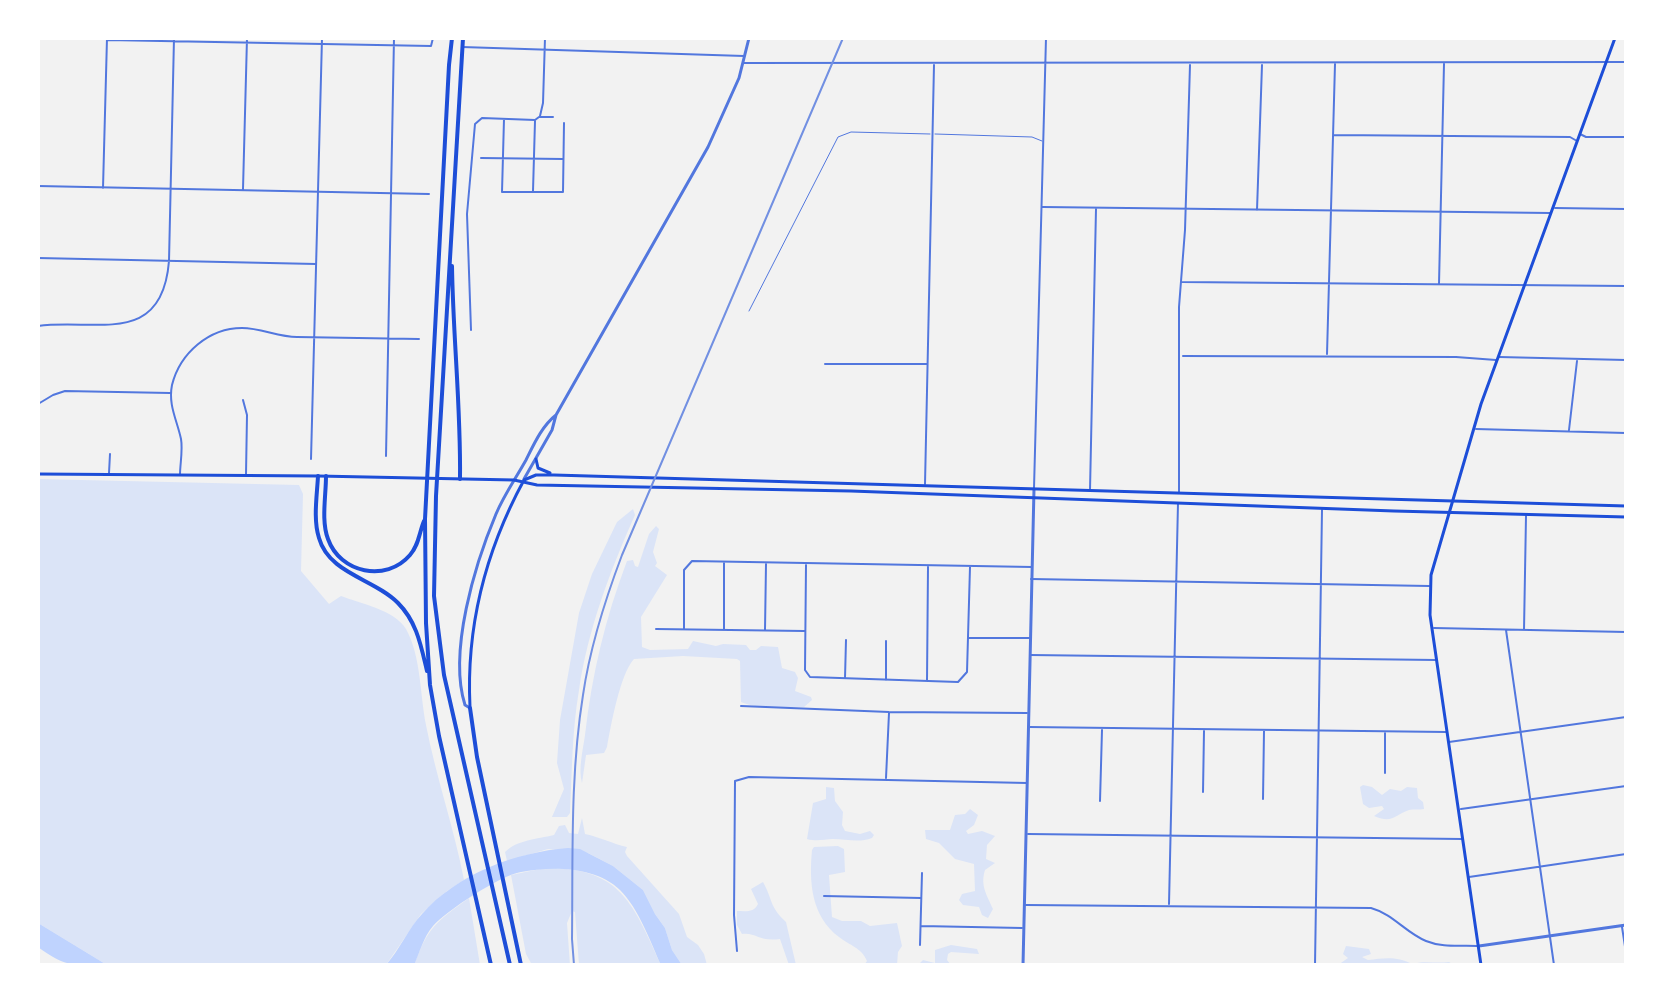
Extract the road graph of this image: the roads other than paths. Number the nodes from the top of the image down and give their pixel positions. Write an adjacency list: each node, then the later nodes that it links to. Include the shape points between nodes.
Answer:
1 (247, 38): 13 (street)
2 (322, 38): 14 (street)
3 (394, 38): 15 (street)
4 (433, 38): 15 (street, via 431,46)
5 (452, 38): 116 (highway)
6 (463, 38): 16 (highway)
7 (545, 38): 17 (street)
8 (749, 38): 18 (street)
9 (1046, 38): 25 (street)
10 (1615, 38): 19 (main road)
11 (107, 39): 12 (street); 44 (street)
12 (174, 40): 13 (street); 45 (street)
13 (246, 44): 14 (street); 46 (street)
14 (322, 45): 15 (street); 47 (street)
15 (394, 46): 49 (street)
16 (462, 47): 17 (street); 59 (highway)
17 (545, 50): 18 (street); 30 (street, via 543,103)
18 (745, 56): 21 (street)
19 (1606, 62): 20 (street); 23 (street); 33 (main road)
20 (1626, 62)
21 (743, 63): 24 (street); 84 (street, via 708,147)
22 (1335, 63): 23 (street); 27 (street); 34 (street)
23 (1444, 63): 35 (street)
24 (934, 64): 25 (street); 32 (street)
25 (1045, 64): 26 (street); 37 (street)
26 (1190, 64): 27 (street); 53 (street)
27 (1262, 64): 55 (street)
28 (553, 117): 30 (street)
29 (505, 118): 30 (street); 40 (street); 70 (street, via 478,120 473,134 467,214)
30 (537, 118): 41 (street)
31 (564, 123): 42 (street)
32 (932, 134): 37 (lane); 68 (lane, via 851,132 838,137); 80 (street)
33 (1580, 134): 36 (street); 38 (main road)
34 (1333, 135): 35 (street); 56 (street)
35 (1443, 136): 38 (street, via 1572,137); 58 (street)
36 (1626, 137)
37 (1042, 141): 51 (street)
38 (1577, 142): 57 (main road)
39 (481, 158): 40 (street)
40 (502, 158): 41 (street); 48 (street, via 502,192)
41 (533, 158): 42 (street); 48 (street)
42 (563, 159): 48 (street, via 562,192)
43 (38, 186): 44 (street)
44 (103, 188): 45 (street)
45 (170, 189): 46 (street); 61 (street)
46 (243, 190): 47 (street)
47 (319, 192): 49 (street); 62 (street)
48 (533, 192)
49 (391, 193): 50 (street); 72 (street)
50 (429, 194)
51 (1043, 207): 52 (street); 105 (street)
52 (1096, 208): 53 (street); 106 (street)
53 (1185, 209): 55 (street); 63 (street)
54 (1626, 209): 57 (street)
55 (1257, 210): 56 (street)
56 (1331, 210): 58 (street); 64 (street)
57 (1552, 210): 58 (street); 66 (main road)
58 (1441, 212): 65 (street)
59 (452, 226): 101 (highway); 194 (highway, via 434,596 440,649)
60 (38, 258): 61 (street)
61 (169, 261): 62 (street); 69 (street, via 162,292 135,319 112,326)
62 (317, 264): 71 (street)
63 (1182, 282): 64 (street); 74 (street)
64 (1329, 283): 65 (street); 75 (street)
65 (1439, 284): 66 (street)
66 (1524, 285): 67 (street); 76 (main road)
67 (1626, 286)
68 (749, 311)
69 (38, 326)
70 (471, 330)
71 (315, 337): 72 (street); 81 (street, via 241,328 221,331 187,354); 92 (street)
72 (387, 338): 73 (street); 91 (street)
73 (419, 339)
74 (1181, 356): 75 (street); 107 (street)
75 (1327, 356): 76 (street)
76 (1498, 358): 77 (street); 85 (main road)
77 (1577, 359): 78 (street); 86 (street)
78 (1626, 360)
79 (825, 364): 80 (street)
80 (928, 364): 104 (street)
81 (171, 393): 83 (street, via 65,391); 97 (street, via 181,444)
82 (243, 400): 98 (street)
83 (38, 404)
84 (556, 415): 93 (street); 102 (street)
85 (1474, 427): 86 (street); 109 (main road)
86 (1569, 432): 87 (street)
87 (1626, 433)
88 (38, 440): 89 (street)
89 (38, 446)
90 (110, 454): 95 (street)
91 (386, 456)
92 (311, 459)
93 (536, 459): 96 (main road, via 538,468); 103 (street)
94 (38, 474): 95 (main road)
95 (109, 475): 97 (main road)
96 (554, 475): 103 (main road); 104 (main road)
97 (180, 476): 98 (main road)
98 (246, 476): 99 (main road)
99 (318, 476): 100 (main road); 147 (highway, via 317,527 323,548 341,567 402,607 417,633)
100 (326, 476): 101 (main road); 116 (highway, via 327,538 354,568 380,571 401,563 416,547)
101 (460, 479): 102 (main road)
102 (514, 480): 103 (main road); 149 (street, via 486,542 466,615 460,677 464,703)
103 (524, 480): 108 (main road, via 537,485); 149 (main road, via 497,538 479,597 470,655)
104 (925, 484): 105 (main road)
105 (1034, 488): 106 (main road); 108 (street)
106 (1090, 490): 107 (main road)
107 (1179, 492): 109 (main road)
108 (1034, 499): 110 (main road); 122 (street)
109 (1452, 501): 111 (main road); 113 (main road)
110 (1178, 503): 112 (main road); 124 (street)
111 (1626, 506)
112 (1322, 508): 113 (main road); 125 (street)
113 (1449, 513): 114 (main road); 126 (main road)
114 (1526, 515): 115 (main road); 132 (street)
115 (1626, 517)
116 (425, 519): 147 (highway)
117 (724, 562): 118 (street); 129 (street, via 686,565); 130 (street)
118 (766, 563): 119 (street); 133 (street)
119 (806, 564): 120 (street); 134 (street)
120 (928, 566): 121 (street); 146 (street)
121 (970, 566): 122 (street); 136 (street)
122 (1032, 567): 123 (street)
123 (1031, 579): 124 (street); 137 (street)
124 (1176, 581): 125 (street); 141 (street)
125 (1321, 584): 126 (street); 142 (street)
126 (1430, 586): 127 (main road)
127 (1432, 628): 131 (street); 143 (main road)
128 (656, 629): 129 (street)
129 (684, 629): 130 (street)
130 (724, 630): 133 (street)
131 (1506, 630): 132 (street); 161 (street)
132 (1524, 630): 135 (street)
133 (765, 631): 134 (street)
134 (805, 631): 144 (street, via 805,670 812,679)
135 (1626, 632)
136 (969, 638): 137 (street); 146 (street, via 967,672 958,682)
137 (1030, 638): 140 (street)
138 (846, 640): 144 (street)
139 (886, 641): 145 (street)
140 (1030, 655): 141 (street); 151 (street)
141 (1175, 657): 142 (street); 155 (street)
142 (1319, 659): 143 (street); 158 (street)
143 (1437, 660): 160 (main road)
144 (845, 679): 145 (street)
145 (886, 680): 146 (street)
146 (927, 681)
147 (430, 685): 193 (highway)
148 (741, 706): 150 (street)
149 (470, 708): 195 (highway)
150 (889, 712): 151 (street); 164 (street)
151 (1028, 713): 153 (street)
152 (1626, 717): 161 (street)
153 (1028, 727): 154 (street); 165 (street)
154 (1102, 728): 155 (street); 170 (street)
155 (1173, 729): 156 (street); 173 (street)
156 (1204, 730): 157 (street); 167 (street)
157 (1264, 730): 158 (street); 168 (street)
158 (1318, 731): 159 (street); 174 (street)
159 (1385, 732): 160 (street); 163 (street)
160 (1447, 732): 162 (main road)
161 (1520, 732): 162 (street); 169 (street)
162 (1449, 742): 171 (main road)
163 (1385, 773)
164 (886, 780): 165 (street); 191 (street, via 735,781)
165 (1027, 783): 172 (street)
166 (1626, 786): 169 (street)
167 (1203, 792)
168 (1263, 799)
169 (1530, 799): 171 (street); 177 (street)
170 (1100, 801)
171 (1459, 809): 175 (main road)
172 (1025, 834): 173 (street); 182 (street)
173 (1170, 836): 174 (street); 183 (street)
174 (1317, 837): 175 (street); 184 (street)
175 (1463, 839): 179 (main road)
176 (1626, 854): 177 (street)
177 (1541, 867): 179 (street); 188 (street)
178 (922, 873): 181 (street)
179 (1469, 877): 190 (main road)
180 (824, 896): 181 (street)
181 (921, 898): 186 (street)
182 (1024, 905): 183 (street); 187 (street)
183 (1169, 905): 184 (street)
184 (1316, 907): 190 (street, via 1372,909 1428,942); 197 (street)
185 (1624, 925): 188 (street); 192 (street)
186 (921, 926): 187 (street); 189 (street)
187 (1023, 928): 196 (street)
188 (1550, 936): 190 (street); 199 (street)
189 (920, 945)
190 (1479, 946): 198 (main road)
191 (737, 951)
192 (1626, 953)
193 (491, 965)
194 (510, 965)
195 (521, 965)
196 (1023, 965)
197 (1315, 965)
198 (1481, 965)
199 (1554, 965)

